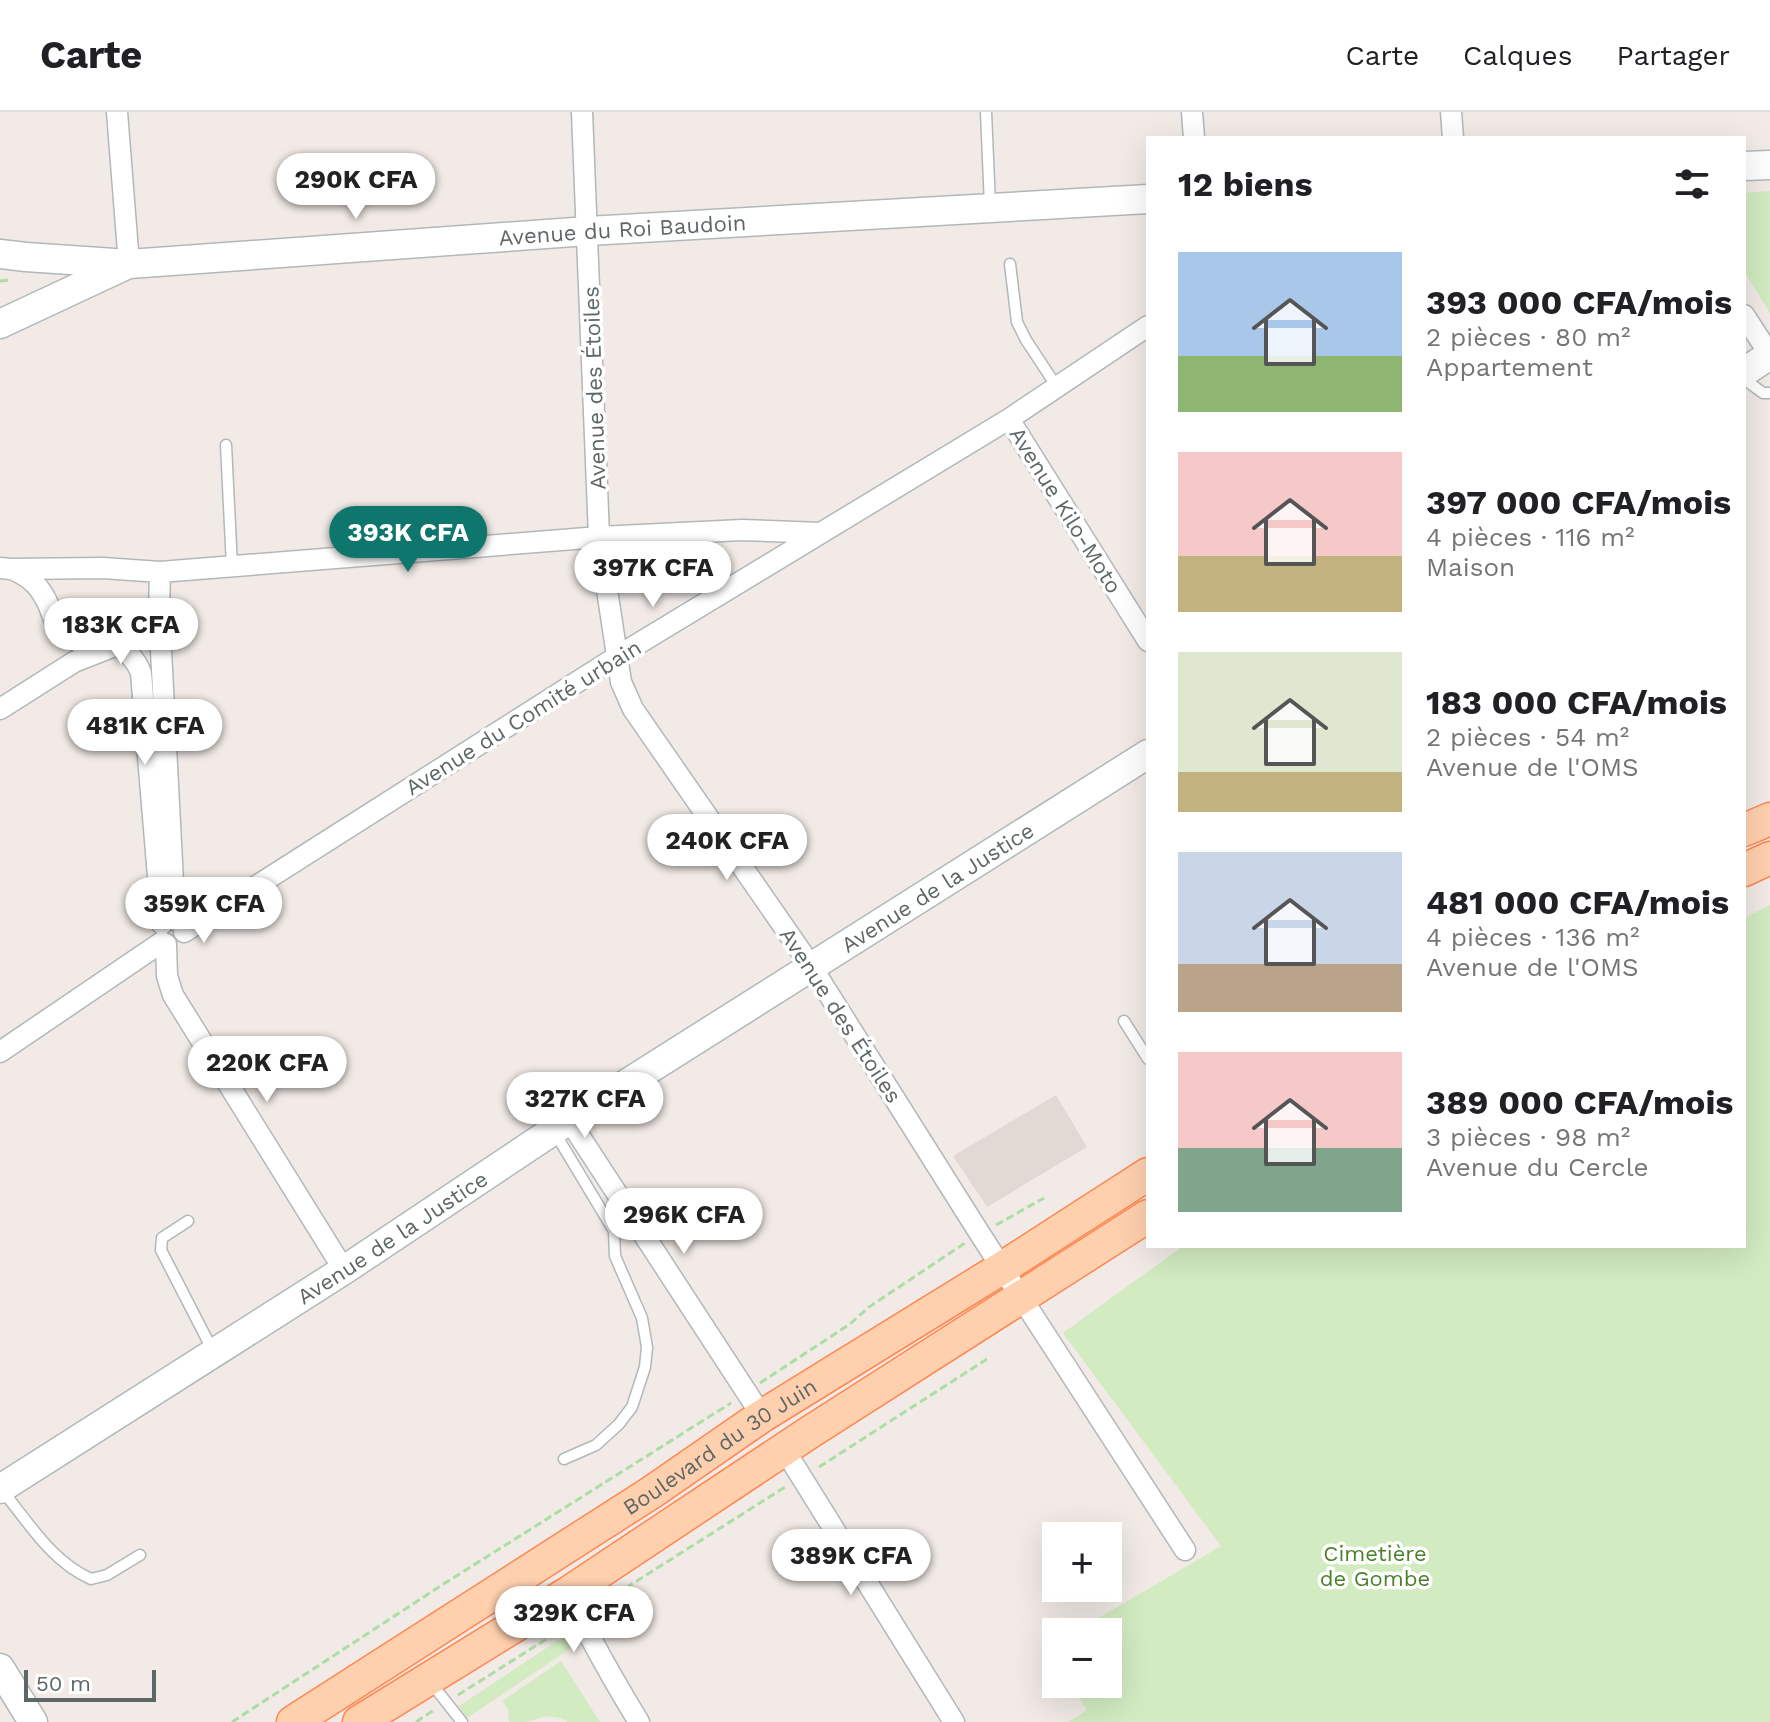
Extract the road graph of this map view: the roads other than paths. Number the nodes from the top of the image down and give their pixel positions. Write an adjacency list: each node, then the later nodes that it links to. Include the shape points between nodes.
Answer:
1 (117, 112): 14 (street)
2 (582, 112): 12 (street, Avenue des Étoiles)
3 (986, 112): 11 (lane)
4 (1192, 112): 6 (street)
5 (1451, 112): 7 (street)
6 (1194, 136)
7 (1453, 136)
8 (1770, 165): 9 (street)
9 (1746, 166)
10 (1146, 199): 11 (street, Avenue du Roi Baudoin)
11 (990, 208): 12 (street, Avenue du Roi Baudoin)
12 (588, 231): 14 (street, Avenue du Roi Baudoin); 27 (street, Avenue des Étoiles)
13 (0, 254): 14 (street, Avenue du Roi Baudoin)
14 (129, 264): 17 (street)
15 (1010, 264): 22 (lane, via 1017,322)
16 (1746, 318): 19 (street)
17 (0, 324)
18 (1146, 327): 22 (street, Avenue du Comité urbain)
19 (1770, 355): 20 (street)
20 (1746, 371)
21 (1746, 380): 23 (lane)
22 (1057, 387): 24 (street, Avenue du Comité urbain)
23 (1770, 393)
24 (1009, 419): 26 (street, Avenue du Comité urbain); 32 (street, Avenue Kilo-Moto)
25 (226, 445): 28 (lane)
26 (821, 533): 27 (street, via 742,530); 34 (street, Avenue du Comité urbain)
27 (599, 537): 28 (street); 34 (street, Avenue des Étoiles)
28 (232, 566): 30 (street)
29 (6, 568): 30 (street); 33 (street, via 29,577 72,638 85,647)
30 (160, 572): 31 (street)
31 (159, 612): 33 (street, via 140,636); 41 (street)
32 (1146, 638)
33 (108, 648): 35 (street, via 74,662); 41 (street, via 132,656 141,673)
34 (618, 656): 41 (street, Avenue du Comité urbain); 42 (street, Avenue des Étoiles, via 621,682 633,709)
35 (0, 709)
36 (1146, 755): 42 (street, Avenue de la Justice)
37 (1770, 819): 38 (main road)
38 (1746, 829)
39 (1770, 858): 40 (main road)
40 (1746, 869)
41 (170, 932): 44 (street, Avenue du Comité urbain); 51 (street, via 167,976 173,995)
42 (811, 966): 46 (street, Avenue de la Justice); 50 (street, Avenue des Étoiles)
43 (1124, 1021): 45 (lane)
44 (0, 1052)
45 (1146, 1056)
46 (562, 1125): 51 (street, Avenue de la Justice); 54 (street); 56 (lane, via 614,1231 615,1256 642,1318 647,1347 632,1407 596,1445)
47 (1146, 1175): 50 (main road, Boulevard du 30 Juin)
48 (1146, 1217): 52 (main road, Boulevard du 30 Juin)
49 (188, 1221): 53 (lane, via 162,1238 161,1250)
50 (1002, 1268): 52 (street, Avenue des Étoiles); 54 (main road, Boulevard du 30 Juin)
51 (344, 1270): 53 (street, Avenue de la Justice)
52 (1021, 1296): 55 (main road, Boulevard du 30 Juin); 60 (street, Avenue des Étoiles)
53 (214, 1353): 57 (street, Avenue de la Justice)
54 (754, 1404): 58 (main road, Boulevard du 30 Juin)
55 (784, 1449): 59 (main road, Boulevard du 30 Juin); 72 (street)
56 (564, 1459)
57 (0, 1489): 61 (lane, via 54,1555 76,1573 91,1579 107,1575)
58 (652, 1492): 66 (main road, Boulevard du 30 Juin); 67 (main road)
59 (675, 1521): 62 (main road, Boulevard du 30 Juin); 68 (main road)
60 (1185, 1550)
61 (140, 1555)
62 (568, 1593): 64 (main road, Boulevard du 30 Juin); 71 (street)
63 (0, 1668): 65 (street)
64 (437, 1690): 69 (main road, Boulevard du 30 Juin); 70 (lane)
65 (33, 1722)
66 (293, 1722)
67 (304, 1722)
68 (349, 1722)
69 (359, 1722)
70 (462, 1722)
71 (639, 1722)
72 (954, 1722)

